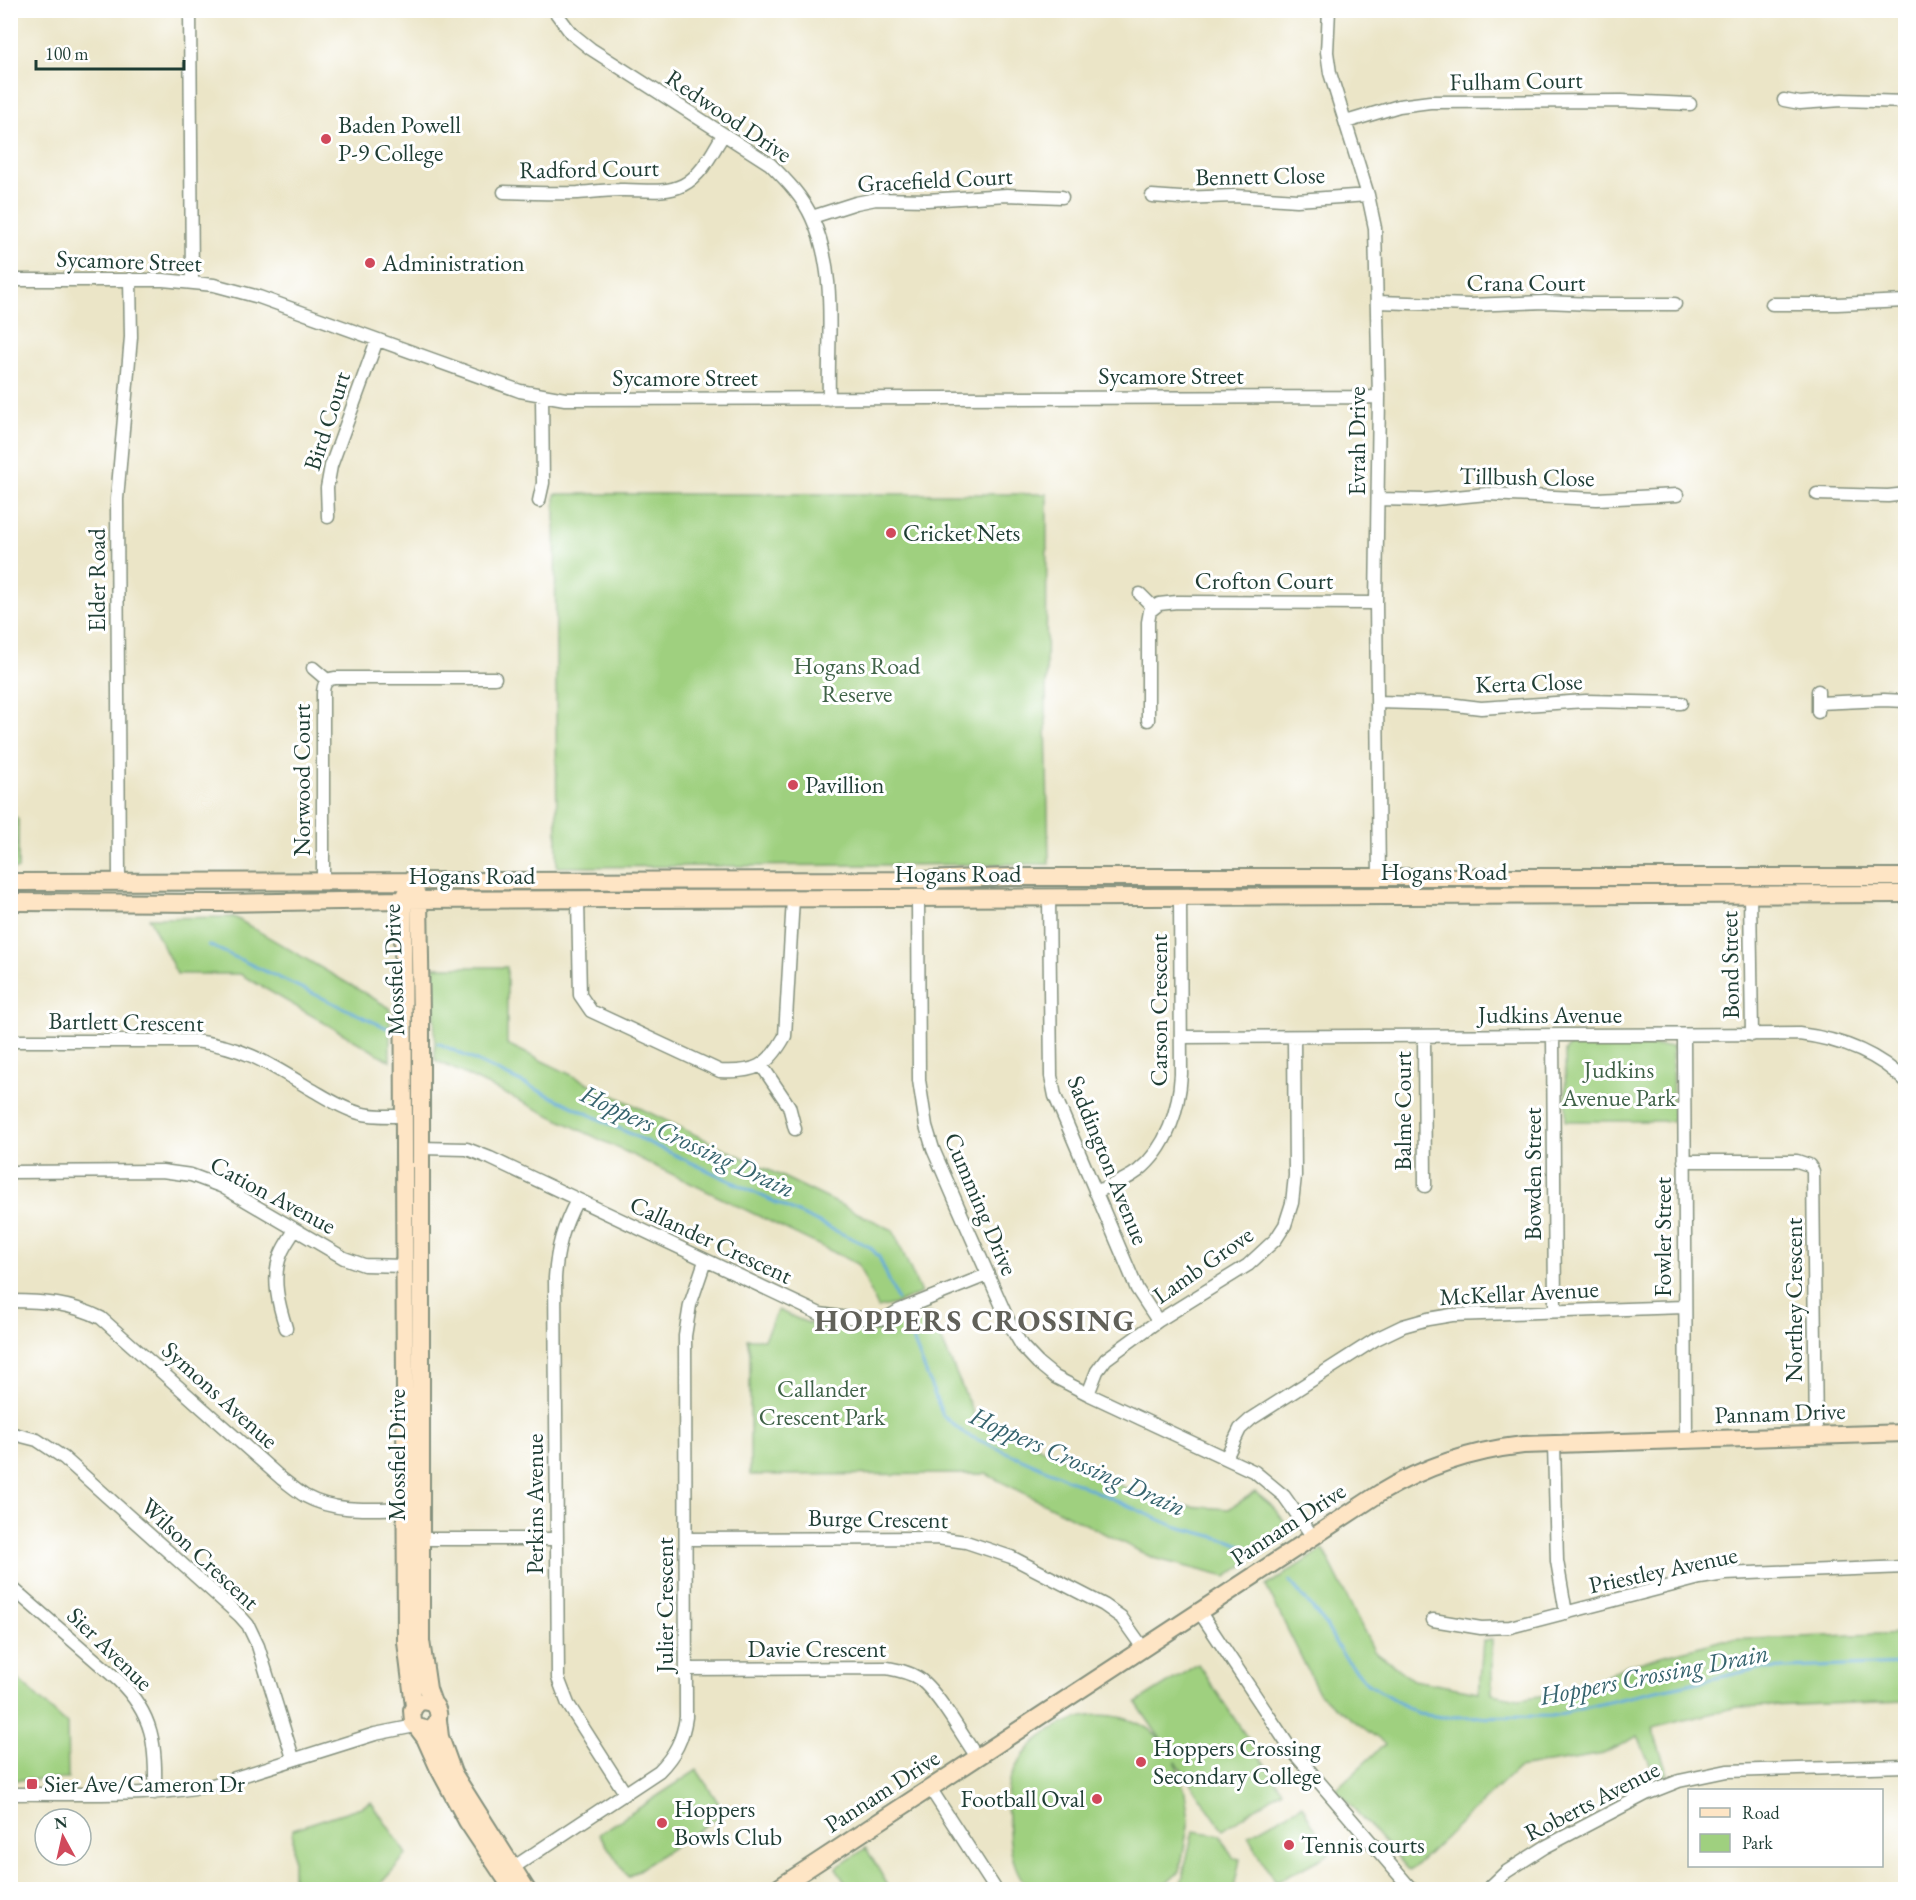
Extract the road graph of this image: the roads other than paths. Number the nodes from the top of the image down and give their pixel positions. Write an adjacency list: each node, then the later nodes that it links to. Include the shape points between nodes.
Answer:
1 (190, 10): 16 (street)
2 (554, 10): 8 (street, Redwood Drive, via 571,33 591,49)
3 (1326, 11): 7 (street, Evrah Drive, via 1328,63)
4 (1784, 100): 5 (street)
5 (1905, 102)
6 (1690, 104): 7 (street, Fulham Court, via 1430,102 1399,106)
7 (1346, 122): 10 (street, Evrah Drive)
8 (723, 135): 9 (street, Radford Court, via 694,176 669,189); 13 (street, Redwood Drive, via 770,164)
9 (504, 192)
10 (1368, 195): 11 (street, Bennett Close, via 1297,200); 18 (street, Evrah Drive, via 1375,228)
11 (1152, 196)
12 (1062, 197): 13 (street, Gracefield Court, via 876,199)
13 (812, 217): 24 (street, Redwood Drive, via 829,281)
14 (130, 279): 15 (street, Sycamore Street); 16 (street, Sycamore Street); 49 (street, Elder Road, via 131,337 117,499)
15 (10, 280)
16 (192, 282): 21 (street, Sycamore Street, via 259,297)
17 (1905, 301): 20 (street)
18 (1378, 302): 19 (street, Crana Court); 23 (street, Evrah Drive)
19 (1675, 304)
20 (1772, 304)
21 (377, 339): 22 (street, Sycamore Street, via 494,383); 30 (street, Bird Court, via 331,466)
22 (542, 396): 24 (street, Sycamore Street, via 582,400); 29 (street, via 543,483)
23 (1379, 397): 24 (street, Sycamore Street); 28 (street, Evrah Drive)
24 (829, 399)
25 (1817, 494): 26 (street)
26 (1905, 494)
27 (1677, 495): 28 (street, Tillbush Close, via 1597,499 1487,494 1424,500)
28 (1378, 499): 32 (street, Evrah Drive)
29 (539, 501)
30 (328, 516)
31 (1140, 594): 33 (street)
32 (1376, 603): 33 (street, Crofton Court, via 1177,602); 38 (street, Evrah Drive)
33 (1153, 607): 41 (street, via 1148,622)
34 (312, 668): 36 (street, Norwood Court)
35 (495, 678): 36 (street, Norwood Court)
36 (327, 680): 46 (street, Norwood Court, via 323,695)
37 (1905, 701): 39 (street)
38 (1378, 702): 40 (street, Kerta Close, via 1481,708 1586,701); 44 (street, Evrah Drive)
39 (1818, 702)
40 (1681, 703)
41 (1148, 720)
42 (1010, 877): 44 (street, Hogans Road); 45 (street, Hogans Road); 54 (street)
43 (1905, 877): 44 (street, Hogans Road)
44 (1379, 878): 52 (street)
45 (919, 880): 47 (street, Hogans Road); 57 (street)
46 (323, 881): 47 (street, Hogans Road); 49 (street, Hogans Road)
47 (411, 881): 58 (street, Mossfiel Drive)
48 (10, 882): 49 (street, Hogans Road)
49 (119, 882): 61 (street)
50 (1750, 894): 51 (street, Hogans Road); 52 (street, Hogans Road); 63 (street, Bond Street)
51 (1905, 894)
52 (1380, 896): 53 (street, Hogans Road)
53 (1180, 897): 55 (street, Hogans Road); 66 (street, Carson Crescent)
54 (1018, 898): 55 (street, Hogans Road); 57 (street, Hogans Road)
55 (1049, 898): 77 (street, Saddington Avenue, via 1051,1076 1055,1096)
56 (794, 899): 57 (street, Hogans Road); 59 (street, Hogans Road); 69 (street, via 785,1036)
57 (918, 899): 82 (street, Cumming Drive, via 921,1104 933,1149)
58 (411, 900): 59 (street, Hogans Road); 61 (street, Hogans Road); 71 (street, Mossfiel Drive, via 421,1016)
59 (578, 900): 69 (street, via 580,995 591,1011 720,1071 741,1072)
60 (10, 902): 61 (street, Hogans Road)
61 (120, 902)
62 (1684, 1035): 63 (street, Judkins Avenue); 65 (street, Judkins Avenue); 74 (street, Fowler Street)
63 (1752, 1035): 70 (street, Judkins Avenue, via 1799,1034 1847,1043)
64 (1424, 1036): 65 (street, Judkins Avenue); 67 (street, Judkins Avenue); 76 (street, Balme Court)
65 (1553, 1036): 85 (street, Bowden Street)
66 (1181, 1037): 67 (street, Judkins Avenue); 77 (street, Carson Crescent, via 1180,1094 1170,1129 1138,1171)
67 (1294, 1037): 86 (street, Lamb Grove, via 1295,1176 1285,1225 1248,1265)
68 (10, 1041): 71 (street, Bartlett Crescent, via 222,1044 261,1059 358,1113)
69 (762, 1066): 72 (street, via 789,1106)
70 (1905, 1082)
71 (412, 1116): 73 (street, Mossfiel Drive)
72 (795, 1128)
73 (412, 1148): 78 (street, Callander Crescent, via 467,1149); 81 (street, Mossfiel Drive)
74 (1684, 1161): 84 (street, Fowler Street); 91 (street, Northey Crescent, via 1814,1161)
75 (10, 1172): 79 (street, Cation Avenue, via 162,1171 191,1175 223,1187)
76 (1425, 1186)
77 (1095, 1192): 86 (street, Saddington Avenue, via 1137,1289)
78 (577, 1200): 80 (street, Callander Crescent); 98 (street, Perkins Avenue, via 564,1224 556,1269)
79 (295, 1230): 81 (street, Cation Avenue, via 364,1265); 87 (street, via 281,1253 277,1274 277,1297)
80 (705, 1261): 82 (street, Callander Crescent, via 820,1314 858,1318 885,1319); 99 (street, Julier Crescent, via 690,1305 685,1336)
81 (412, 1266): 95 (street, Mossfiel Drive)
82 (987, 1275): 88 (street, Cumming Drive, via 1022,1346 1055,1377)
83 (10, 1301): 95 (street, Symons Avenue, via 65,1304 101,1318 306,1496 329,1506)
84 (1684, 1307): 85 (street, McKellar Avenue); 92 (street, Fowler Street)
85 (1555, 1311): 94 (street, McKellar Avenue, via 1452,1315 1403,1326 1353,1352 1251,1419 1240,1429)
86 (1158, 1321): 88 (street, Lamb Grove, via 1106,1359)
87 (286, 1328)
88 (1088, 1394): 94 (street, Cumming Drive)
89 (10, 1433): 111 (street, Wilson Crescent, via 37,1440 64,1458 248,1625)
90 (1905, 1433): 91 (street, Pannam Drive)
91 (1816, 1436): 92 (street, Pannam Drive)
92 (1686, 1440): 93 (street, Pannam Drive)
93 (1554, 1444): 96 (street, Pannam Drive, via 1504,1447 1426,1468); 103 (street, via 1557,1561)
94 (1226, 1458): 96 (street, Cumming Drive, via 1255,1472 1278,1490)
95 (413, 1509): 97 (street, Mossfiel Drive)
96 (1313, 1537): 102 (street, Pannam Drive)
97 (414, 1538): 98 (street); 107 (street, Mossfiel Drive, via 421,1641); 108 (street, Mossfiel Drive, via 406,1642)
98 (556, 1539): 115 (street, Perkins Avenue, via 560,1686)
99 (686, 1539): 105 (street, Burge Crescent, via 937,1538 966,1542 1011,1557 1104,1605 1121,1617); 106 (street, Julier Crescent)
100 (1905, 1567): 103 (street, Priestley Avenue, via 1725,1574)
101 (10, 1586): 114 (street, Sier Avenue, via 118,1680 141,1707 153,1736)
102 (1199, 1611): 105 (street, Pannam Drive); 122 (street, via 1290,1748)
103 (1566, 1613): 104 (street, Priestley Avenue, via 1492,1629)
104 (1433, 1620)
105 (1143, 1648): 110 (street, Pannam Drive)
106 (687, 1669): 110 (street, Davie Crescent, via 901,1671 916,1676 930,1688); 115 (street, Julier Crescent, via 686,1717 681,1740 659,1771)
107 (433, 1703): 108 (street, via 423,1701); 109 (street, via 439,1711)
108 (415, 1717): 109 (street, via 422,1729 432,1728); 111 (street, via 375,1734); 117 (street, Mossfiel Drive, via 467,1821)
109 (438, 1720): 117 (street, Mossfiel Drive, via 453,1773)
110 (976, 1757): 113 (street, Pannam Drive)
111 (293, 1758): 114 (street, via 213,1785)
112 (1905, 1766): 123 (street, Roberts Avenue, via 1727,1771 1679,1781 1545,1847 1506,1872)
113 (930, 1788): 118 (street, Pannam Drive); 121 (street)
114 (155, 1793): 116 (street)
115 (625, 1793): 117 (street, Julier Crescent)
116 (10, 1794)
117 (508, 1870): 119 (street, Mossfiel Drive); 120 (street, Mossfiel Drive)
118 (778, 1889)
119 (513, 1890)
120 (527, 1890)
121 (996, 1890)
122 (1412, 1890)
123 (1487, 1890)

